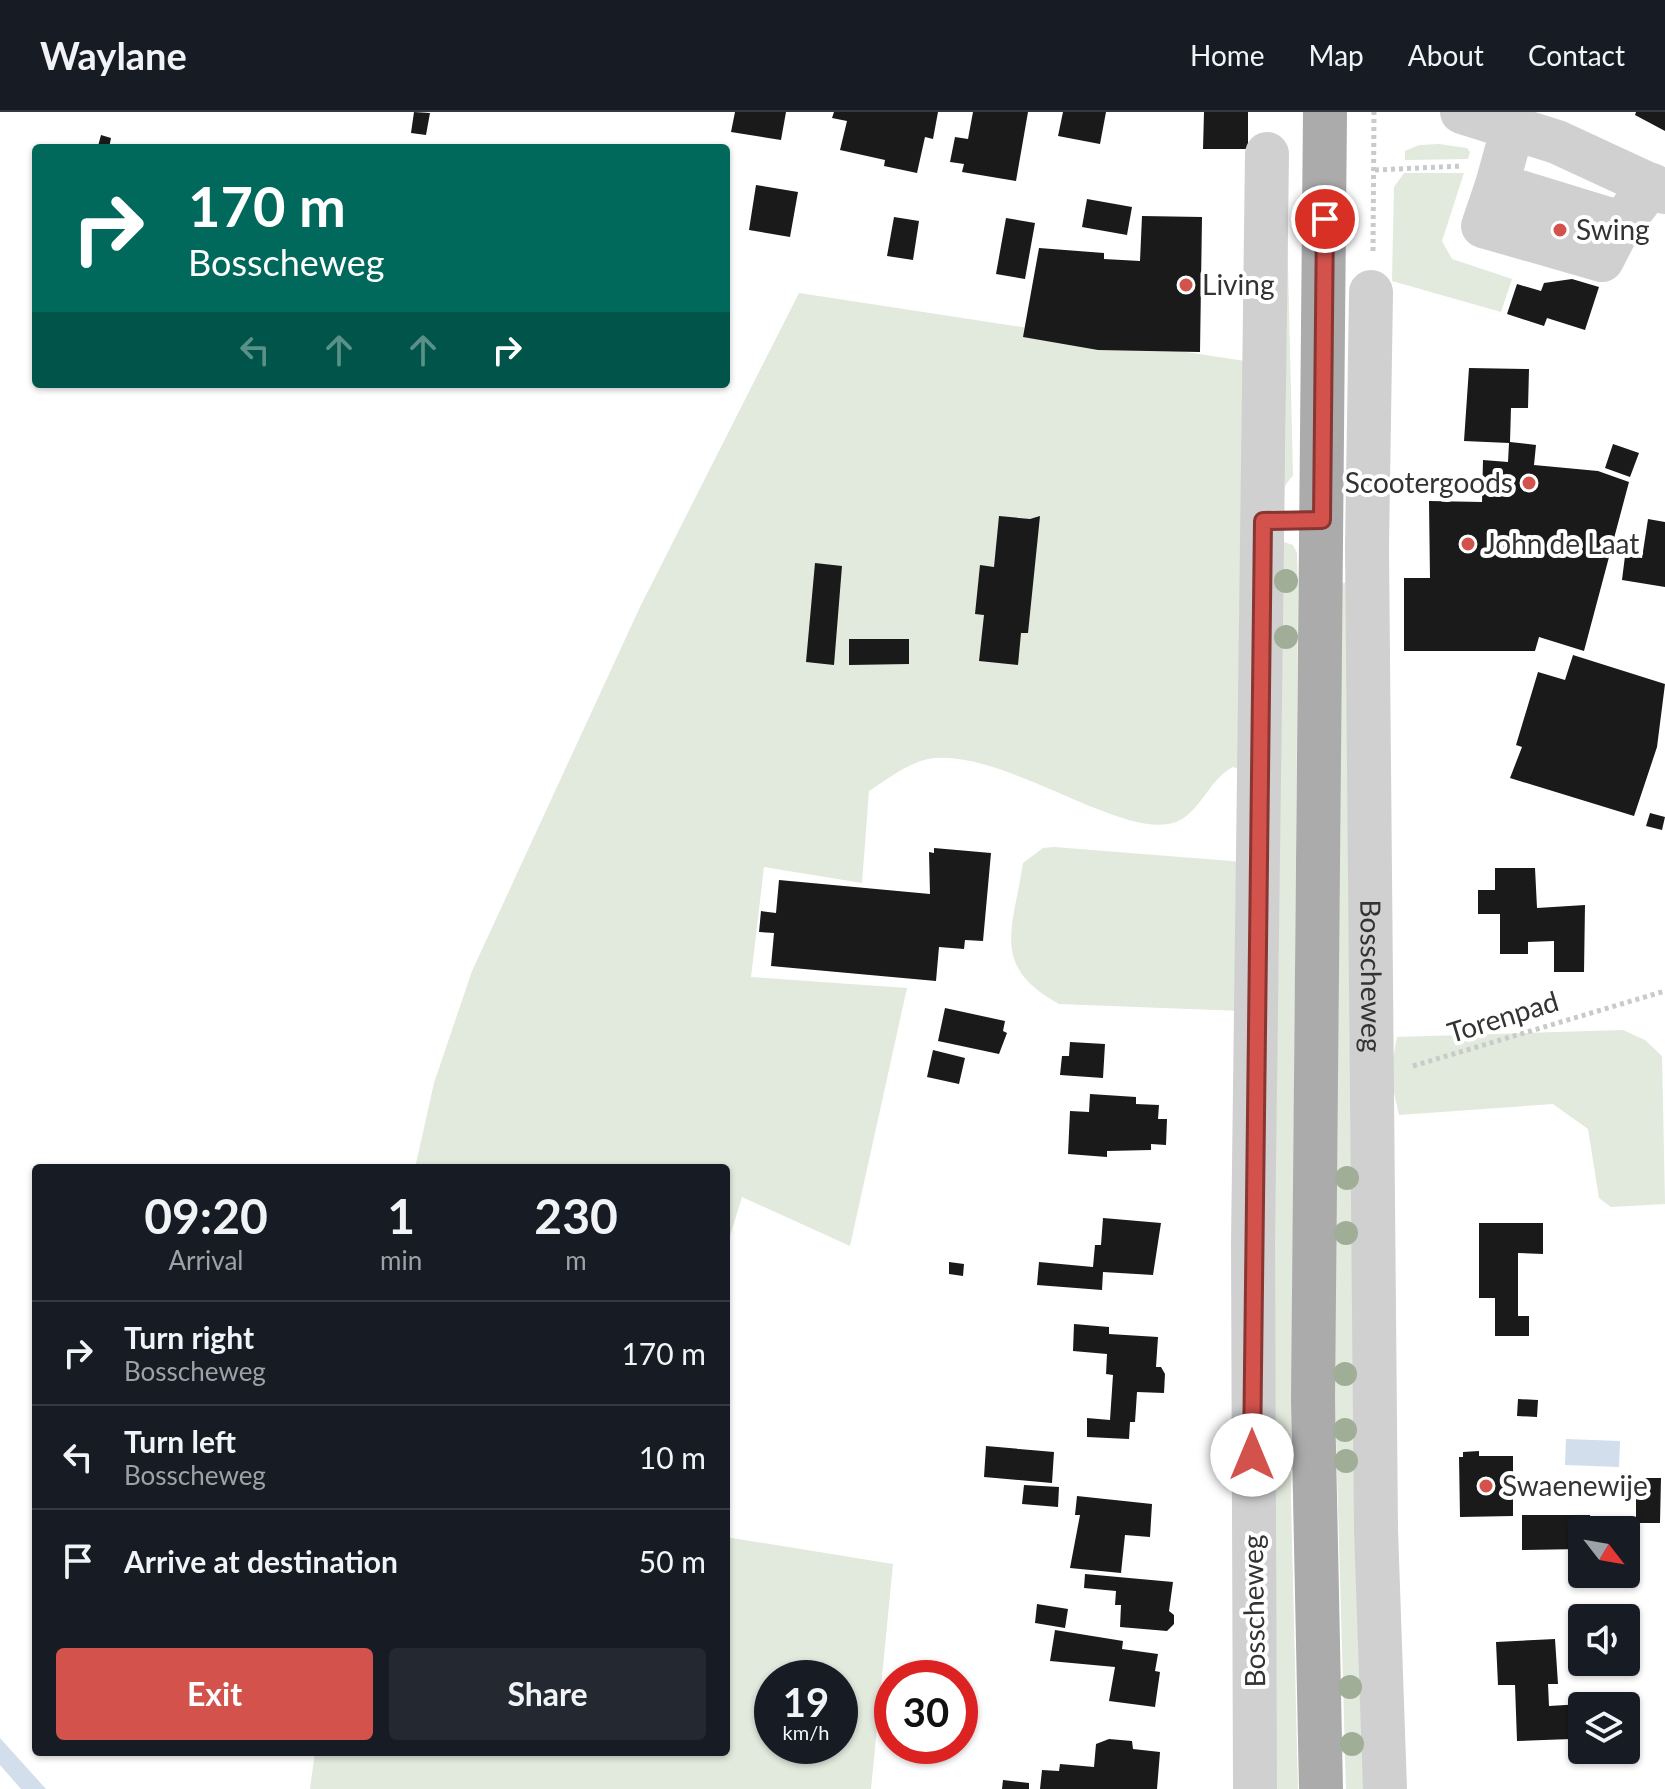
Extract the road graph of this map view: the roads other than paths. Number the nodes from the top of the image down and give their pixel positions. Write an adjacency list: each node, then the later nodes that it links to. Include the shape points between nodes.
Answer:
1 (1325, 112): 8 (main road, Bosscheweg)
2 (1462, 112): 3 (street)
3 (1513, 127): 5 (street, via 1610,164); 5 (street, via 1483,226 1602,260 1621,223)
4 (1267, 154): 7 (street, Bosscheweg)
5 (1658, 189)
6 (1371, 292): 9 (street, Bosscheweg)
7 (1263, 521): 8 (street); 10 (street, Bosscheweg, via 1253,1259)
8 (1322, 535): 9 (street); 11 (main road, Bosscheweg, via 1313,1400)
9 (1367, 547): 12 (street, Bosscheweg, via 1376,1530)
10 (1255, 1789)
11 (1321, 1789)
12 (1385, 1789)

